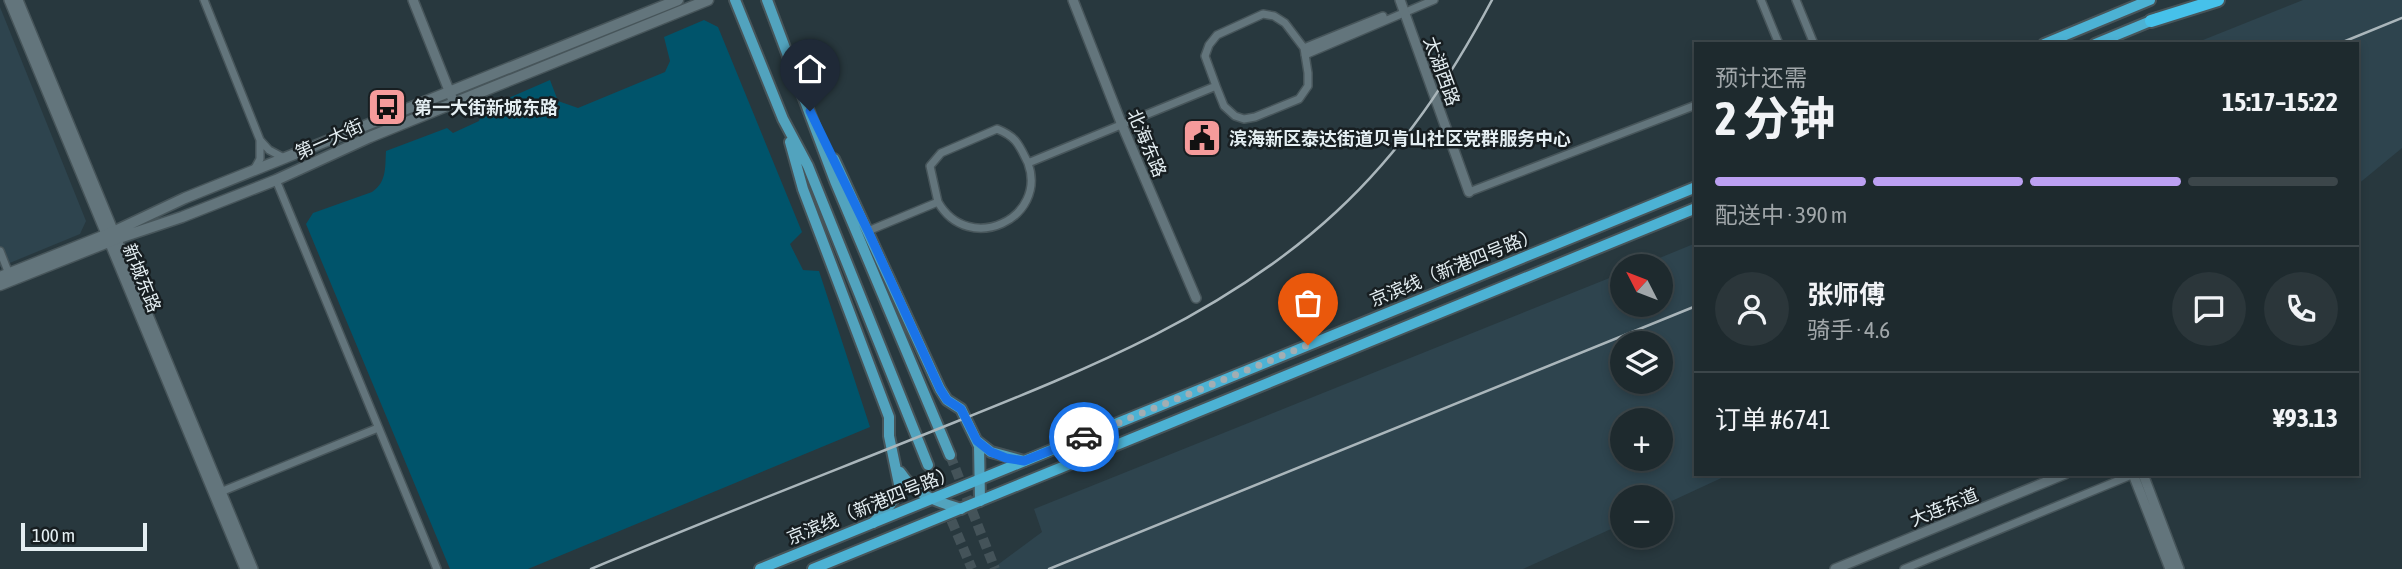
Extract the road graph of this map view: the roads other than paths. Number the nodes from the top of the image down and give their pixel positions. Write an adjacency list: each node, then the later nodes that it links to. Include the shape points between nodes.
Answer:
1 (9, 0): 41 (street, 新城东路)
2 (18, 0): 41 (street, 新城东路)
3 (204, 0): 31 (street)
4 (413, 0): 25 (street)
5 (678, 0): 25 (main road, 第一大街)
6 (708, 0): 26 (main road, 第一大街)
7 (735, 0): 29 (main road)
8 (767, 0): 28 (main road)
9 (1073, 0): 30 (street, 北海东路)
10 (1422, 0): 17 (street)
11 (1434, 0): 17 (street)
12 (1761, 0): 19 (street)
13 (1796, 0): 20 (street)
14 (2150, 0): 21 (highway)
15 (2202, 0): 18 (highway)
16 (2218, 0): 18 (highway)
17 (1405, 6): 23 (street); 37 (street, 太湖西路)
18 (2151, 21): 22 (highway)
19 (1778, 42)
20 (1813, 42)
21 (2049, 42)
22 (2100, 42)
23 (1304, 52): 24 (street, via 1308,86 1299,99 1255,117 1235,116 1224,106); 24 (street, via 1285,23 1263,15 1217,35 1209,45 1205,56)
24 (1216, 86): 30 (street)
25 (450, 93): 26 (street); 32 (main road, 第一大街)
26 (454, 103): 35 (main road, 第一大街)
27 (1694, 106): 37 (street)
28 (810, 111): 40 (main road); 48 (main road)
29 (783, 119): 50 (main road, via 803,189 889,417); 51 (main road, via 808,166)
30 (1122, 125): 33 (street); 45 (street, 北海东路)
31 (260, 140): 32 (street); 34 (street, via 260,159)
32 (284, 158): 34 (main road, 第一大街)
33 (1028, 163): 38 (street, via 1032,175 1026,202 1009,219 992,227 981,230 957,223 944,214); 38 (street, via 1018,141 997,129 941,153 930,166)
34 (254, 170): 41 (main road, 第一大街, via 177,201)
35 (276, 180): 41 (main road, 第一大街, via 182,217); 46 (street)
36 (1694, 188): 49 (highway, 京滨线（新港四号路）)
37 (1472, 191)
38 (938, 202): 40 (street)
39 (1694, 209): 59 (highway)
40 (868, 231): 47 (main road, via 940,389 961,409)
41 (111, 237): 43 (main road, 第一大街); 44 (main road, 第一大街); 57 (street, 新城东路)
42 (0, 251): 43 (street)
43 (5, 276)
44 (0, 285)
45 (1196, 298)
46 (378, 428): 57 (street); 64 (street)
47 (977, 441): 49 (main road, via 991,452); 56 (main road)
48 (950, 455)
49 (1024, 461): 56 (highway, 京滨线（新港四号路）)
50 (895, 464): 58 (main road, via 911,487); 61 (main road, via 900,488)
51 (928, 465)
52 (2060, 476): 67 (street, 大连东道)
53 (2129, 476): 68 (street)
54 (2135, 476): 69 (street)
55 (2144, 476): 70 (street)
56 (980, 479): 58 (highway, 京滨线（新港四号路）); 59 (main road)
57 (217, 493): 62 (street, 新城东路); 63 (street, 新城东路)
58 (931, 500): 60 (main road); 61 (highway, 京滨线（新港四号路）)
59 (980, 501): 60 (highway)
60 (961, 509): 66 (highway)
61 (873, 523): 65 (highway, 京滨线（新港四号路）)
62 (245, 569)
63 (253, 569)
64 (437, 569)
65 (760, 569)
66 (813, 569)
67 (1835, 569)
68 (1904, 569)
69 (2170, 569)
70 (2179, 569)

